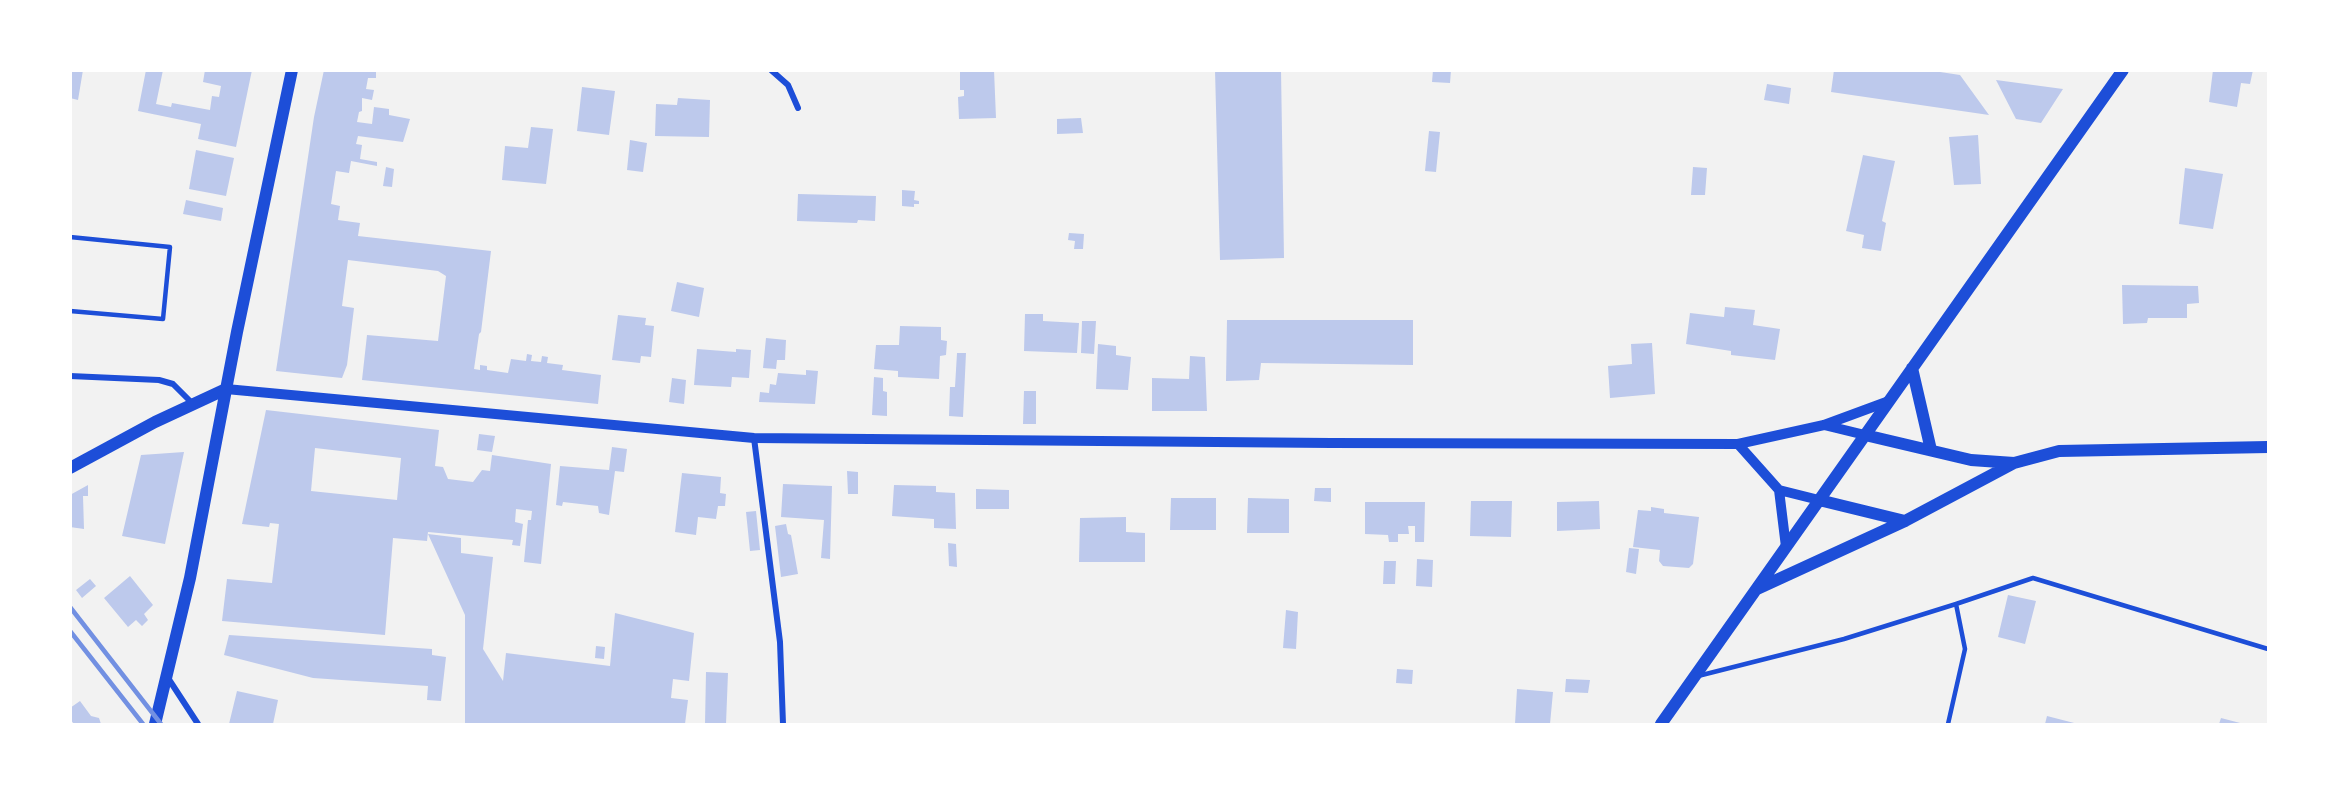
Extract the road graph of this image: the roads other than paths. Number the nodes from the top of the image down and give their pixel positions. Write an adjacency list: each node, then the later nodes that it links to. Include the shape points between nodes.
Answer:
1 (292, 70): 9 (main road)
2 (771, 70): 4 (street, via 788,85)
3 (2123, 70): 7 (main road)
4 (798, 108)
5 (70, 237): 6 (lane, via 170,247 164,319)
6 (70, 310)
7 (1912, 368): 10 (main road); 17 (main road)
8 (70, 376): 11 (street, via 159,380 173,384)
9 (226, 389): 11 (main road); 14 (street); 28 (main road)
10 (1889, 401): 12 (street); 13 (main road)
11 (193, 404): 19 (main road)
12 (1824, 425): 13 (street); 15 (street)
13 (1865, 435): 17 (main road); 21 (main road)
14 (754, 438): 15 (street); 32 (street, via 780,642)
15 (1738, 444): 20 (street)
16 (2268, 447): 18 (main road, via 2059,451)
17 (1931, 450): 18 (main road, via 1971,460)
18 (2014, 463): 22 (main road)
19 (70, 468)
20 (1779, 490): 21 (street); 23 (street)
21 (1819, 500): 22 (main road); 23 (main road)
22 (1905, 521): 24 (main road)
23 (1786, 547): 24 (main road)
24 (1756, 590): 27 (main road)
25 (1956, 604): 26 (lane, via 2033,578); 27 (lane, via 1845,639); 29 (lane, via 1965,649)
26 (2268, 649)
27 (1695, 677): 33 (main road)
28 (167, 678): 30 (main road); 31 (street)
29 (1950, 717): 34 (lane); 35 (lane)
30 (155, 724)
31 (198, 724)
32 (783, 724)
33 (1662, 724)
34 (1948, 724)
35 (1953, 724)

